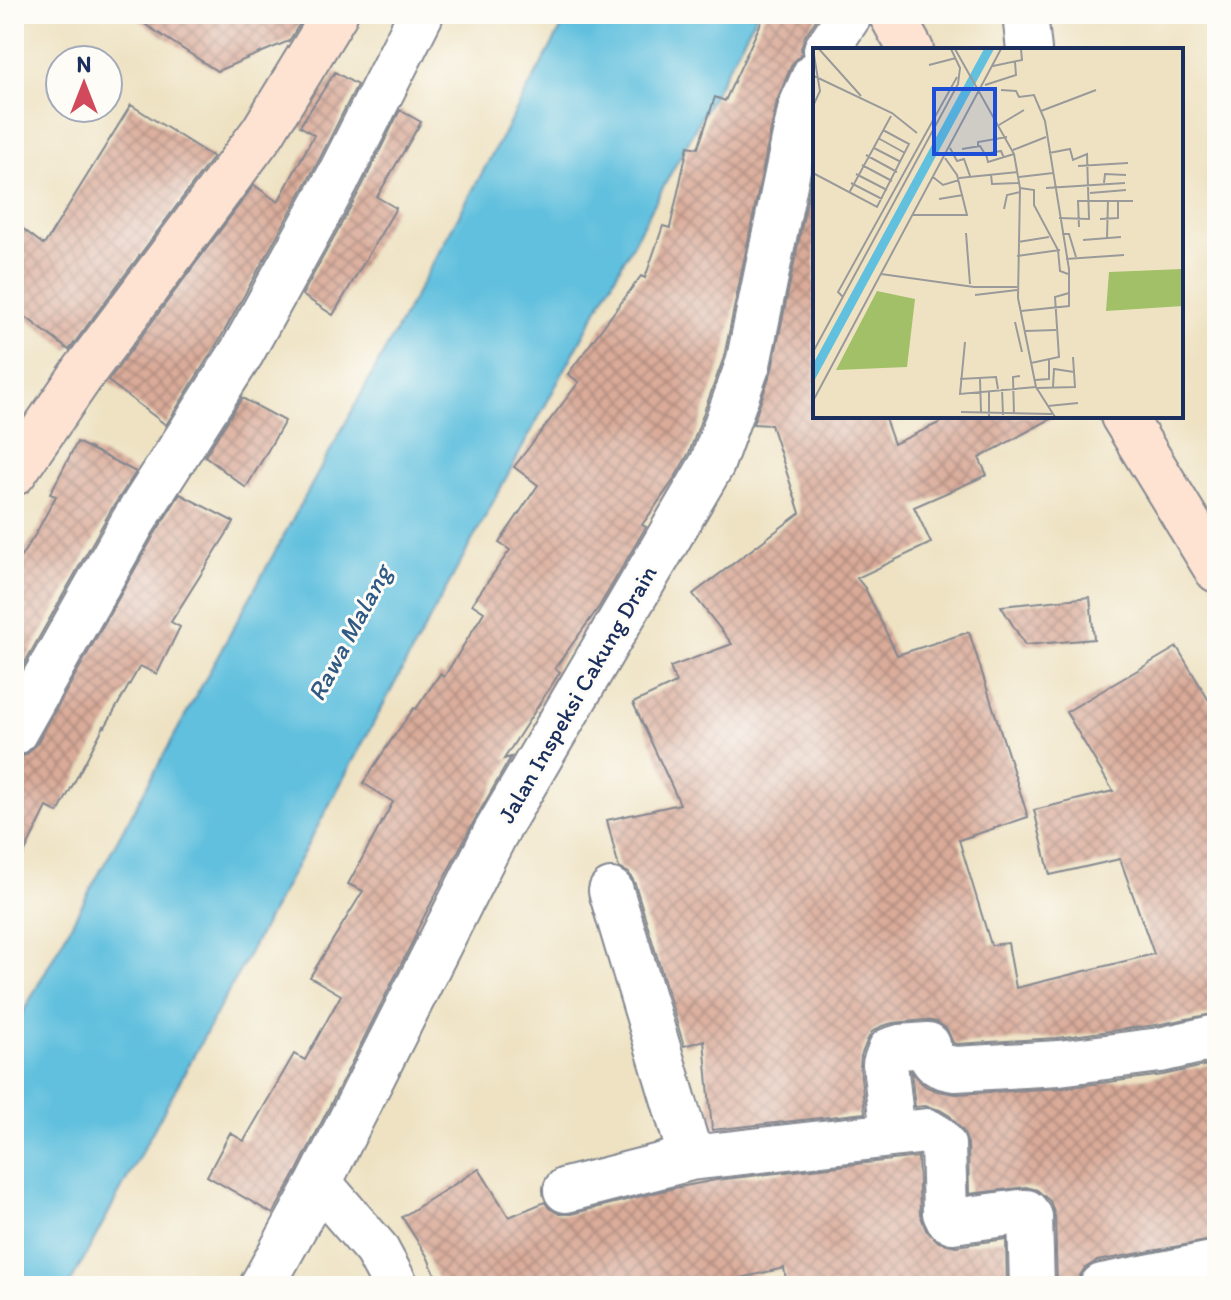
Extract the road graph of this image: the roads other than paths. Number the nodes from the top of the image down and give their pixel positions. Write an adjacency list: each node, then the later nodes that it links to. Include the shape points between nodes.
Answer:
1 (335, 14): 11 (street, via 263,132)
2 (421, 14): 13 (street, via 242,352 133,522)
3 (850, 14): 6 (street)
4 (891, 14): 7 (street)
5 (1025, 14): 8 (street)
6 (827, 48)
7 (910, 48)
8 (1029, 48)
9 (813, 79): 18 (street, Jalan Inspeksi Cakung Drain, via 801,106 748,364 712,464 495,834)
10 (1124, 418): 12 (street)
11 (14, 473)
12 (1217, 570)
13 (14, 733)
14 (611, 891): 17 (street)
15 (1217, 1037): 16 (street, via 1059,1063 955,1069 941,1067 930,1057 928,1045 900,1047 890,1050 885,1064)
16 (893, 1134): 17 (street); 23 (street, via 927,1131 943,1145 948,1219 1026,1212)
17 (691, 1158): 19 (street)
18 (319, 1183): 21 (street, Jalan Inspeksi Cakung Drain); 22 (street, via 376,1249)
19 (566, 1190)
20 (1217, 1263): 24 (street)
21 (262, 1286)
22 (396, 1286)
23 (1032, 1286)
24 (1102, 1286)

